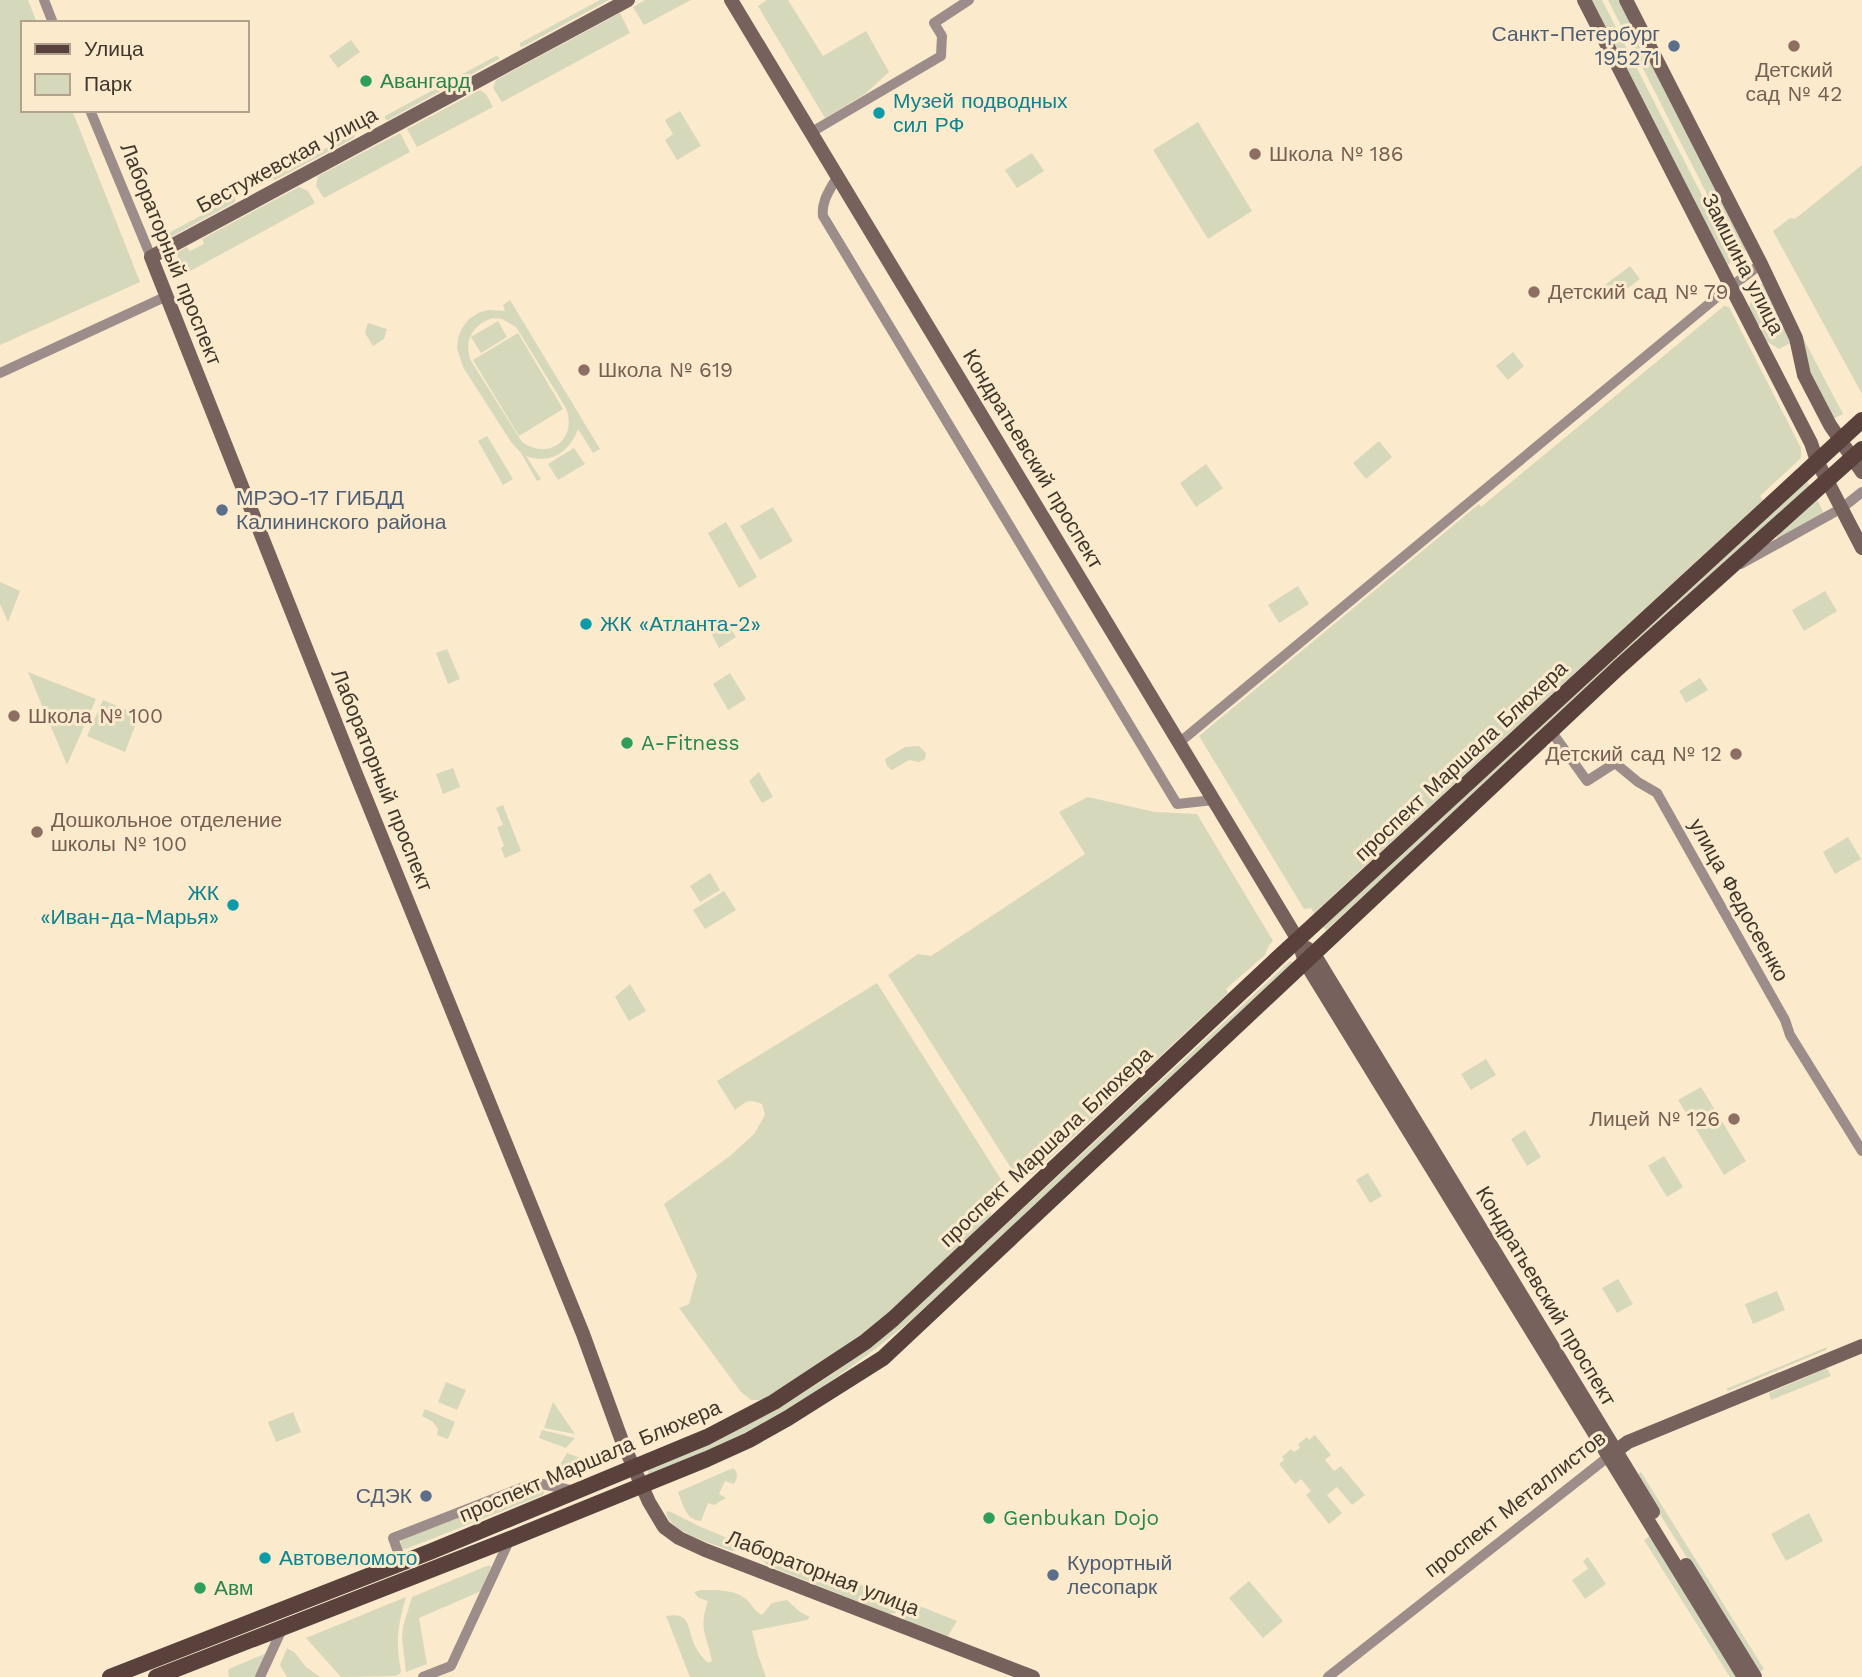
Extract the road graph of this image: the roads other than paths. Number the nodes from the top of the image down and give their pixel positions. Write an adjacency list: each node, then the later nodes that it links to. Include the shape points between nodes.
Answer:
1 (44, 0): 7 (street)
2 (628, 0): 11 (street, Бестужевская улица)
3 (731, 0): 9 (street, Кондратьевский проспект)
4 (969, 0): 9 (street, via 934,23 942,36 941,56)
5 (1584, 0): 13 (street, Замшина улица)
6 (1626, 0): 12 (street, Замшина улица)
7 (52, 21)
8 (91, 112): 11 (street, Лабораторный проспект)
9 (810, 133): 10 (street, Кондратьевский проспект)
10 (837, 177): 26 (street, Кондратьевский проспект); 27 (street, via 822,207 823,216 1177,804)
11 (150, 257): 14 (street, Лабораторный проспект)
12 (1761, 264): 13 (street); 17 (street, Замшина улица, via 1799,345 1804,376)
13 (1731, 286): 19 (street, Замшина улица); 26 (street)
14 (167, 296): 15 (street); 33 (street, Лабораторный проспект)
15 (0, 373)
16 (1862, 419): 17 (main road, проспект Маршала Блюхера)
17 (1840, 441): 18 (street, Замшина улица); 19 (main road, проспект Маршала Блюхера)
18 (1859, 460): 20 (main road, проспект Маршала Блюхера)
19 (1817, 461): 20 (street, Замшина улица); 28 (main road, проспект Маршала Блюхера)
20 (1828, 480): 22 (street, Замшина улица); 24 (main road, проспект Маршала Блюхера)
21 (1862, 492): 22 (street)
22 (1842, 508): 23 (street, Замшина улица); 24 (street)
23 (1862, 548)
24 (1724, 573): 25 (main road, проспект Маршала Блюхера)
25 (1552, 731): 29 (main road, проспект Маршала Блюхера); 30 (street, улица Федосеенко, via 1587,781 1615,763 1657,793 1790,1035)
26 (1180, 743): 27 (street, Кондратьевский проспект)
27 (1214, 800): 28 (street, Кондратьевский проспект)
28 (1298, 940): 29 (street, Кондратьевский проспект); 33 (main road, проспект Маршала Блюхера, via 865,1342 774,1402 707,1437)
29 (1310, 958): 32 (street, Кондратьевский проспект); 34 (main road, проспект Маршала Блюхера, via 883,1358 749,1440)
30 (1862, 1151)
31 (1862, 1346): 32 (street, проспект Металлистов, via 1639,1438)
32 (1612, 1454): 46 (street, проспект Металлистов); 47 (street, Кондратьевский проспект); 48 (street, Кондратьевский проспект)
33 (633, 1467): 34 (street, Лабораторная улица); 35 (main road, проспект Маршала Блюхера)
34 (642, 1485): 36 (main road, проспект Маршала Блюхера); 45 (street, Лабораторная улица, via 664,1527 679,1538)
35 (575, 1491): 37 (main road, проспект Маршала Блюхера); 37 (street, via 529,1485 393,1538)
36 (510, 1539): 38 (main road, проспект Маршала Блюхера); 44 (street, via 451,1666)
37 (404, 1562): 38 (main road, via 413,1565); 40 (main road, проспект Маршала Блюхера)
38 (413, 1577): 39 (main road, проспект Маршала Блюхера)
39 (283, 1627): 42 (main road, проспект Маршала Блюхера); 43 (street)
40 (150, 1661): 41 (main road, проспект Маршала Блюхера); 42 (main road, via 148,1667)
41 (110, 1677)
42 (156, 1677)
43 (260, 1677)
44 (424, 1677)
45 (1033, 1677)
46 (1328, 1677)
47 (1744, 1677)
48 (1755, 1677)

